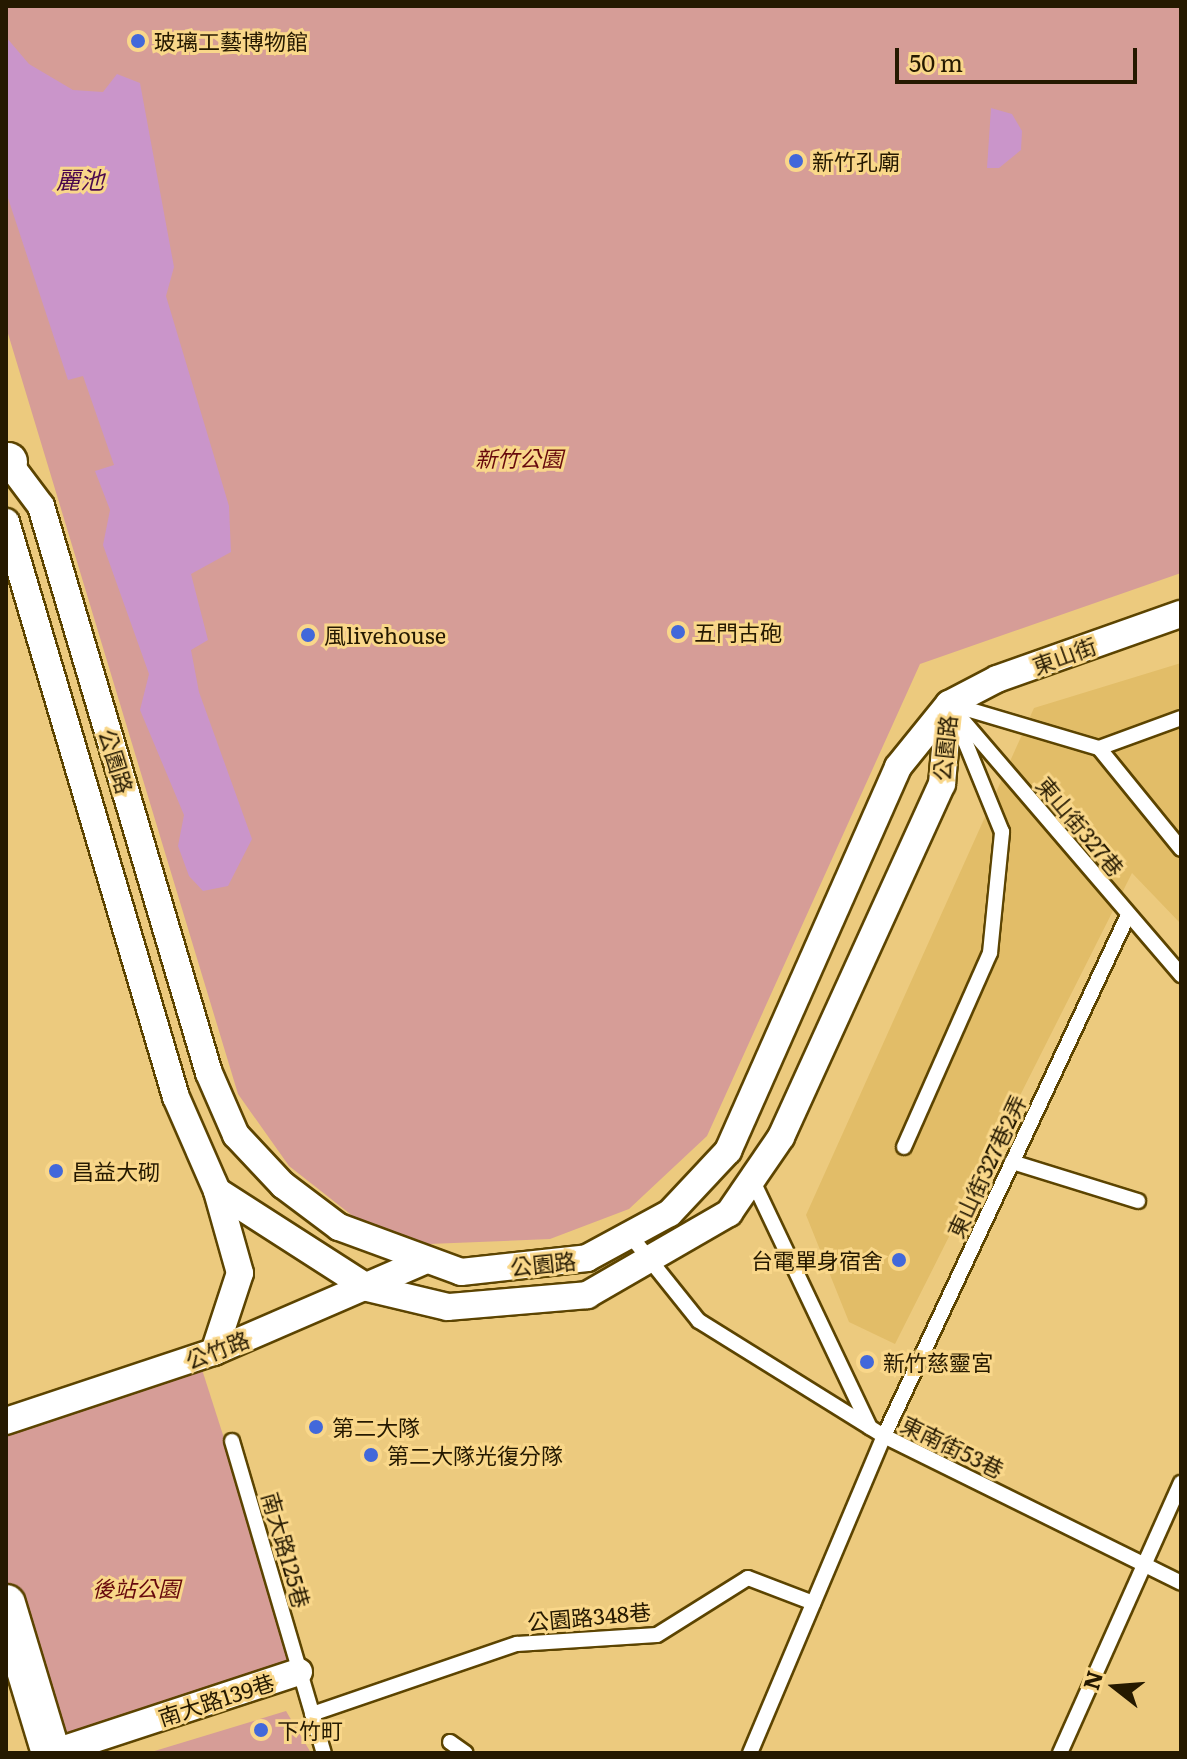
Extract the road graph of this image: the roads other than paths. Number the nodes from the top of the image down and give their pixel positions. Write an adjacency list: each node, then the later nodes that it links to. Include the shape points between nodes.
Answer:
1 (6, 467): 16 (street, 公園路, via 41,506 209,1073 236,1135 283,1185 339,1227)
2 (6, 522): 13 (street, 公園路, via 176,1097)
3 (1181, 614): 4 (street, 東山街, via 997,679)
4 (949, 704): 6 (lane); 8 (lane, 東山街327巷); 10 (lane, via 1002,832 995,908 990,953); 12 (street, 公園路, via 942,784 781,1137); 15 (street, 公園路, via 898,767 728,1151 670,1213)
5 (1181, 718): 6 (lane)
6 (1099, 748): 7 (lane)
7 (1181, 849)
8 (1128, 915): 9 (lane, 東山街327巷); 11 (lane, 東山街327巷2弄)
9 (1181, 975)
10 (904, 1147)
11 (1012, 1162): 14 (lane); 22 (lane, 東山街327巷2弄)
12 (752, 1179): 17 (street, 公園路, via 729,1213); 21 (lane)
13 (217, 1191): 18 (street, 公園路); 19 (street, via 240,1273)
14 (1138, 1201)
15 (630, 1235): 16 (street, 公園路, via 587,1258 461,1272); 17 (lane)
16 (422, 1262): 18 (street, 公竹路)
17 (648, 1262): 18 (street, 公園路, via 587,1295 521,1306 448,1307); 21 (lane, via 699,1321)
18 (368, 1288): 19 (street, 公竹路)
19 (214, 1352): 20 (street, 公竹路)
20 (6, 1421)
21 (870, 1427): 22 (lane)
22 (884, 1436): 25 (lane, 東南街53巷); 27 (lane, 東南街53巷)
23 (232, 1441): 29 (lane, 南大路125巷)
24 (1181, 1483): 25 (lane)
25 (1143, 1564): 26 (lane, 東南街53巷); 36 (lane)
26 (1181, 1583)
27 (813, 1603): 30 (lane, 公園路348巷, via 748,1578 657,1635 517,1644); 35 (lane, 東南街53巷)
28 (6, 1604): 32 (main road)
29 (299, 1672): 30 (lane, 南大路139巷); 32 (street, 南大路139巷)
30 (312, 1714): 33 (lane, 南大路139巷)
31 (450, 1742): 34 (lane)
32 (52, 1753)
33 (324, 1753)
34 (466, 1753)
35 (750, 1753)
36 (1060, 1753)

